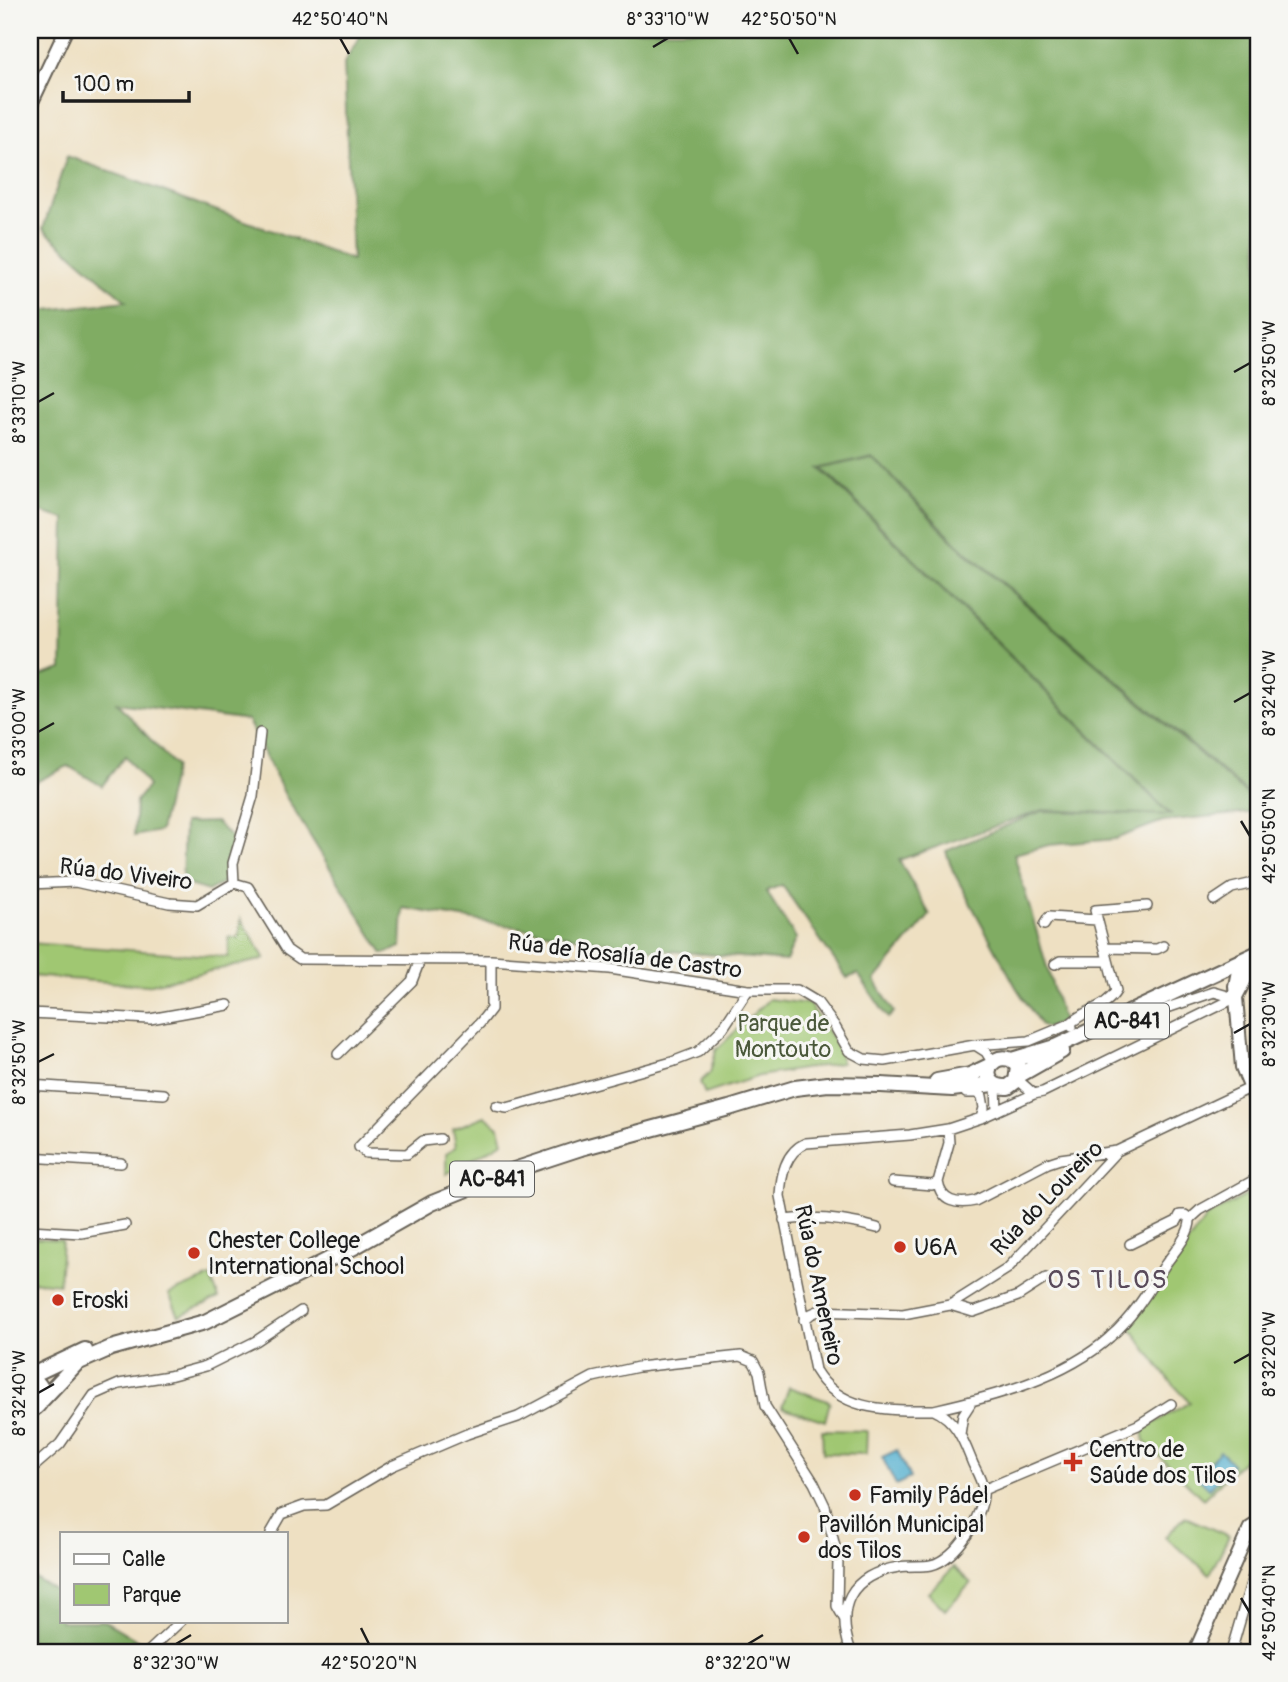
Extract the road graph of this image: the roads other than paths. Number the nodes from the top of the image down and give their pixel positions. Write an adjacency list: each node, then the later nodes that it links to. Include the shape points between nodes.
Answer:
1 (66, 30): 2 (street)
2 (30, 106)
3 (260, 733): 5 (street, via 253,796 233,863)
4 (1258, 882): 7 (street, via 1232,888)
5 (234, 883): 6 (street, Rúa do Viveiro, via 197,905 75,882); 14 (street, Rúa de Rosalía de Castro, via 248,887 287,950 300,959)
6 (30, 884)
7 (1214, 900)
8 (1147, 906): 9 (street, via 1095,910)
9 (1097, 920): 10 (street, via 1049,917); 12 (street)
10 (1044, 925)
11 (1163, 946): 12 (street)
12 (1105, 948): 16 (street)
13 (1258, 958): 19 (main road, AC-841); 25 (main road, AC-841)
14 (420, 960): 15 (street, Rúa de Rosalía de Castro); 29 (street, via 412,981)
15 (491, 960): 20 (street, Rúa de Rosalía de Castro, via 610,969); 47 (street, via 491,1009 359,1147 366,1153 407,1154 424,1141)
16 (1108, 961): 17 (street); 25 (street, via 1116,991 1110,1002 1078,1016)
17 (1055, 964)
18 (1258, 968): 21 (street, via 1247,976)
19 (1238, 971): 21 (street); 24 (main road, AC-841)
20 (748, 990): 28 (street, Rúa de Rosalía de Castro, via 797,990 817,1002 849,1051 864,1059 885,1061); 42 (street, via 723,1028 698,1052 507,1108)
21 (1235, 998): 24 (street, via 1214,992); 34 (street); 40 (street, Rúa do Ameneiro)
22 (229, 1004): 23 (street, via 150,1019)
23 (30, 1013)
24 (1117, 1025): 33 (main road, AC-841, via 1057,1053)
25 (1073, 1030): 26 (street); 30 (main road, AC-841, via 1055,1046)
26 (1021, 1042): 27 (street); 30 (street, via 1010,1048)
27 (993, 1043): 28 (street); 30 (street)
28 (975, 1045): 32 (street, via 986,1052)
29 (338, 1054)
30 (1009, 1057): 32 (main road, AC-841); 33 (main road, via 1018,1067)
31 (1258, 1060): 34 (street)
32 (991, 1064): 36 (main road, AC-841, via 951,1080); 37 (main road, via 988,1073)
33 (1017, 1079): 37 (main road, AC-841, via 1008,1087); 40 (street); 41 (street)
34 (1247, 1082): 43 (street); 48 (street, Rúa do Loureiro)
35 (30, 1085): 39 (street)
36 (891, 1085): 38 (main road, AC-841); 64 (main road, AC-841, via 795,1088 580,1147 432,1203 216,1317)
37 (995, 1085): 38 (main road, AC-841); 44 (street)
38 (952, 1089): 45 (street, via 982,1096)
39 (164, 1094)
40 (1034, 1094): 41 (street, Rúa do Ameneiro)
41 (1019, 1100): 44 (street, Rúa do Ameneiro)
42 (496, 1106)
43 (1258, 1106)
44 (997, 1111): 45 (street, Rúa do Ameneiro)
45 (981, 1118): 46 (street, Rúa do Ameneiro)
46 (948, 1129): 53 (street, via 949,1143); 54 (street, Rúa do Ameneiro, via 797,1146 781,1181)
47 (439, 1139)
48 (1117, 1151): 53 (street, via 1048,1163 966,1203 945,1197); 61 (street, Rúa do Loureiro, via 1007,1269)
49 (30, 1157): 50 (street)
50 (121, 1163)
51 (1258, 1178): 55 (street, via 1200,1210)
52 (893, 1182): 53 (street)
53 (938, 1182)
54 (783, 1220): 57 (street); 63 (street, Rúa do Ameneiro)
55 (1189, 1224): 59 (street, via 1181,1229 1177,1221); 67 (street, Rúa do Ameneiro, via 1138,1307 1111,1337 1043,1377)
56 (125, 1225): 58 (street, via 80,1233)
57 (877, 1228)
58 (30, 1230)
59 (1130, 1244)
60 (1046, 1278): 61 (street, Rúa do Loureiro, via 1018,1296 974,1312)
61 (950, 1305): 63 (street, Rúa do Loureiro, via 903,1314 818,1311)
62 (301, 1311): 72 (street, via 206,1366 119,1384 94,1395 60,1444)
63 (804, 1320): 69 (street, Rúa do Ameneiro, via 815,1370 830,1390 862,1406)
64 (170, 1331): 65 (main road, AC-841, via 112,1339); 66 (main road, AC-841, via 77,1363)
65 (30, 1377): 66 (main road, AC-841, via 40,1385)
66 (42, 1400): 70 (main road, AC-841)
67 (972, 1401): 69 (street, Rúa do Ameneiro); 71 (street, via 963,1415)
68 (1171, 1404): 73 (street, via 1139,1424)
69 (934, 1410): 71 (street)
70 (30, 1411)
71 (960, 1434): 73 (street)
72 (30, 1470)
73 (983, 1490): 77 (street, via 976,1521 947,1556 931,1565 898,1567 863,1580 848,1600)
74 (1258, 1524): 81 (street, via 1250,1528)
75 (272, 1532): 77 (street, via 282,1514 326,1505 392,1466 518,1417 593,1377 638,1367 741,1356 753,1361 765,1406 825,1506 838,1559 837,1606)
76 (1258, 1559): 82 (street)
77 (845, 1620): 80 (street)
78 (180, 1622): 79 (street)
79 (148, 1652)
80 (851, 1652)
81 (1195, 1652)
82 (1231, 1652)

